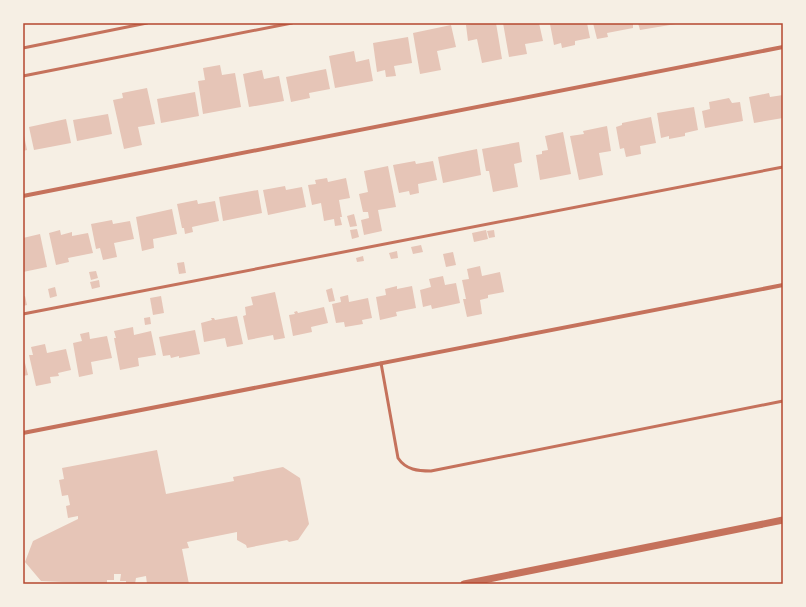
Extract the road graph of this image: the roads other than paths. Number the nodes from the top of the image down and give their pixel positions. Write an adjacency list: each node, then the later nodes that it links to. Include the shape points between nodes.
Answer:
1 (147, 23): 4 (lane)
2 (292, 23): 5 (lane)
3 (783, 47): 7 (street)
4 (23, 48)
5 (23, 76)
6 (783, 166): 9 (lane)
7 (23, 196)
8 (783, 285): 10 (street)
9 (23, 314)
10 (381, 363): 11 (lane, via 398,458 408,467 421,471); 12 (street)
11 (783, 402)
12 (23, 433)
13 (783, 520): 14 (street)
14 (464, 584)

